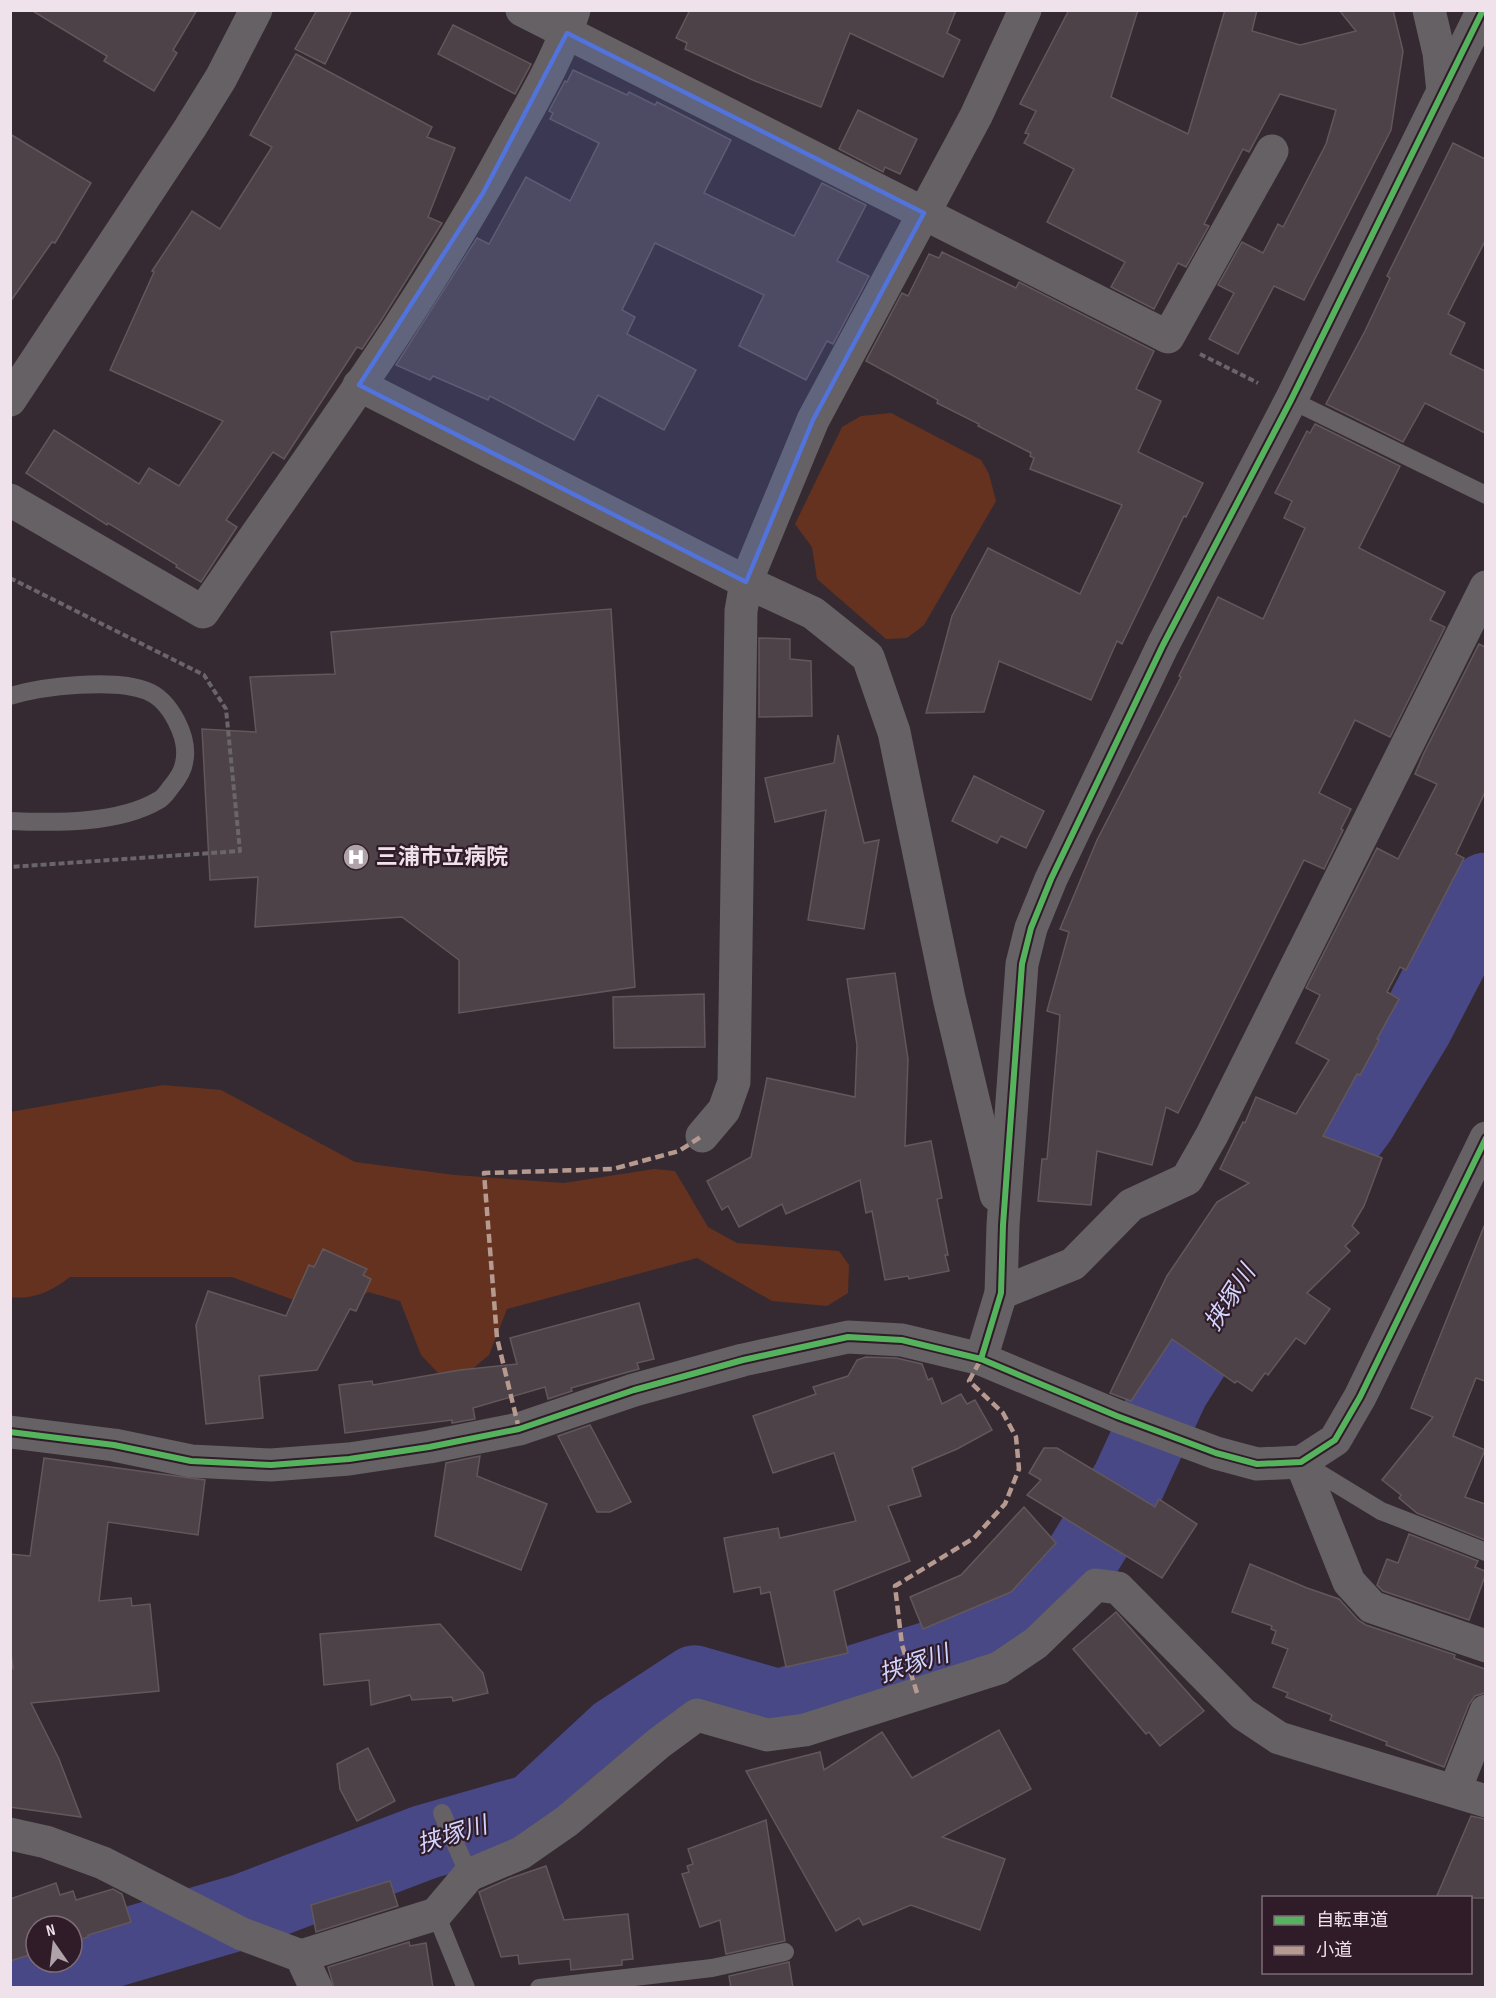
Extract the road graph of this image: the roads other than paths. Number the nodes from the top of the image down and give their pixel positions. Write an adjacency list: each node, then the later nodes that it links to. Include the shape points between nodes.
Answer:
1 (256, 10): 11 (street, via 190,128)
2 (522, 10): 6 (street)
3 (1025, 10): 9 (street, via 976,116)
4 (1429, 10): 7 (street)
5 (1482, 10): 7 (street)
6 (570, 22): 9 (street); 10 (street, via 483,193 424,291)
7 (1443, 92): 12 (street)
8 (1272, 151): 9 (street, via 1168,337)
9 (924, 213): 15 (street, via 813,420)
10 (359, 385): 14 (street, via 203,612); 15 (street)
11 (10, 400)
12 (1291, 400): 13 (lane); 21 (street, via 1163,645 1030,928 1022,964)
13 (1485, 495)
14 (10, 500)
15 (746, 582): 19 (street, via 741,611 734,1082 724,1110); 21 (street, via 813,613 868,657 894,732 949,998)
16 (1485, 587): 22 (street, via 1187,1179 1131,1205 1073,1264)
17 (10, 696): 18 (lane, via 112,683 147,691 170,708 183,737 185,763 161,799 135,812 63,823)
18 (10, 821)
19 (702, 1136)
20 (1485, 1138): 25 (street, via 1360,1397 1335,1440)
21 (1003, 1225): 22 (street)
22 (1001, 1293): 23 (street)
23 (981, 1359): 24 (street, via 902,1340 848,1337 634,1389 490,1436 350,1459 271,1465 191,1461 114,1445); 25 (street, via 1216,1453 1257,1464)
24 (10, 1432)
25 (1301, 1462): 26 (lane, via 1381,1511); 27 (street, via 1349,1582 1372,1606)
26 (1485, 1552)
27 (1485, 1646)
28 (1485, 1711): 29 (street)
29 (1470, 1795): 32 (street, via 1279,1738 1243,1714 1118,1588 1096,1585 1036,1643 999,1668 805,1730 767,1735 697,1715 567,1821 521,1853)
30 (442, 1813): 32 (lane)
31 (10, 1834): 35 (street, via 46,1842 103,1863 242,1934)
32 (463, 1861): 33 (street)
33 (436, 1914): 35 (street); 37 (lane)
34 (785, 1952): 38 (lane, via 712,1968)
35 (301, 1956): 36 (street)
36 (316, 1988)
37 (466, 1988)
38 (539, 1988)

